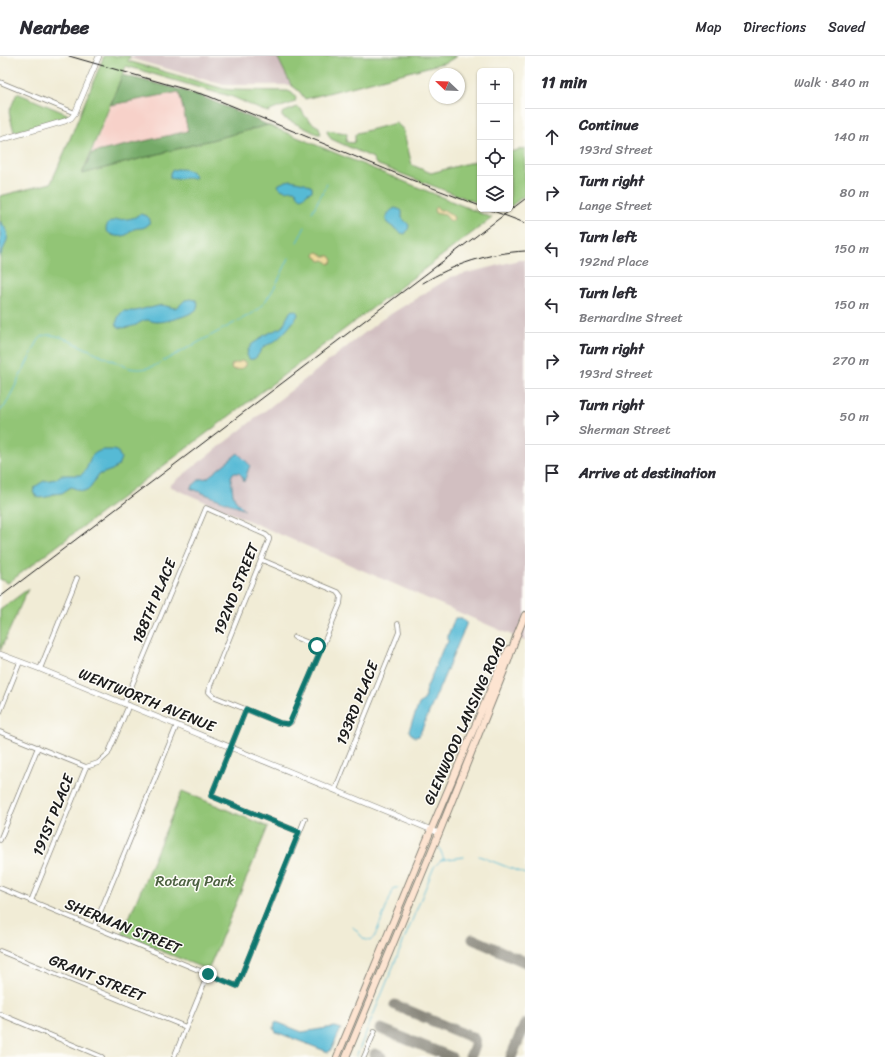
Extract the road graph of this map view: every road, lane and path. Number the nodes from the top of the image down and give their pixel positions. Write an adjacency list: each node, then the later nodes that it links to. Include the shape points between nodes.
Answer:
1 (99, 56): 3 (street)
2 (0, 82): 3 (street)
3 (75, 113): 4 (street, via 66,121)
4 (0, 140)
5 (206, 508): 6 (street, 192ND STREET, via 268,536 269,543); 16 (street, 188TH PLACE)
6 (262, 560): 12 (street, via 338,592 341,596); 17 (street, 192ND STREET, via 209,692)
7 (77, 578): 15 (street)
8 (525, 615): 11 (main road)
9 (398, 624): 24 (street, 193RD PLACE, via 399,632)
10 (294, 637): 12 (street)
11 (516, 637): 26 (main road, GLENWOOD LANSING ROAD, via 503,660); 28 (main road, GLENWOOD LANSING ROAD)
12 (322, 648): 17 (street, via 288,724)
13 (0, 654): 14 (street, WENTWORTH AVENUE)
14 (20, 662): 15 (street, WENTWORTH AVENUE); 18 (street)
15 (40, 669): 16 (street, WENTWORTH AVENUE)
16 (127, 704): 19 (street, WENTWORTH AVENUE); 23 (street, 191ST PLACE, via 108,754 98,763)
17 (246, 709): 22 (street)
18 (0, 712)
19 (177, 725): 22 (street, WENTWORTH AVENUE); 32 (street)
20 (0, 732): 21 (street)
21 (38, 747): 23 (street); 29 (street)
22 (231, 748): 24 (street, WENTWORTH AVENUE); 27 (street, via 211,796)
23 (86, 767): 31 (street, 191ST PLACE)
24 (335, 790): 26 (street, WENTWORTH AVENUE)
25 (305, 819): 27 (street)
26 (431, 830): 28 (street, WENTWORTH AVENUE); 40 (main road, GLENWOOD LANSING ROAD)
27 (299, 832): 34 (street, SHERMAN STREET, via 237,986)
28 (439, 833): 41 (main road, GLENWOOD LANSING ROAD)
29 (0, 840)
30 (0, 888): 31 (street, SHERMAN STREET)
31 (31, 901): 32 (street, SHERMAN STREET)
32 (94, 927): 34 (street, SHERMAN STREET)
33 (0, 951): 36 (street, GRANT STREET)
34 (208, 974): 36 (street)
35 (0, 1014): 38 (street)
36 (186, 1028): 39 (street)
37 (375, 1031): 42 (street)
38 (102, 1057)
39 (174, 1057)
40 (337, 1057)
41 (346, 1057)
42 (364, 1057)

